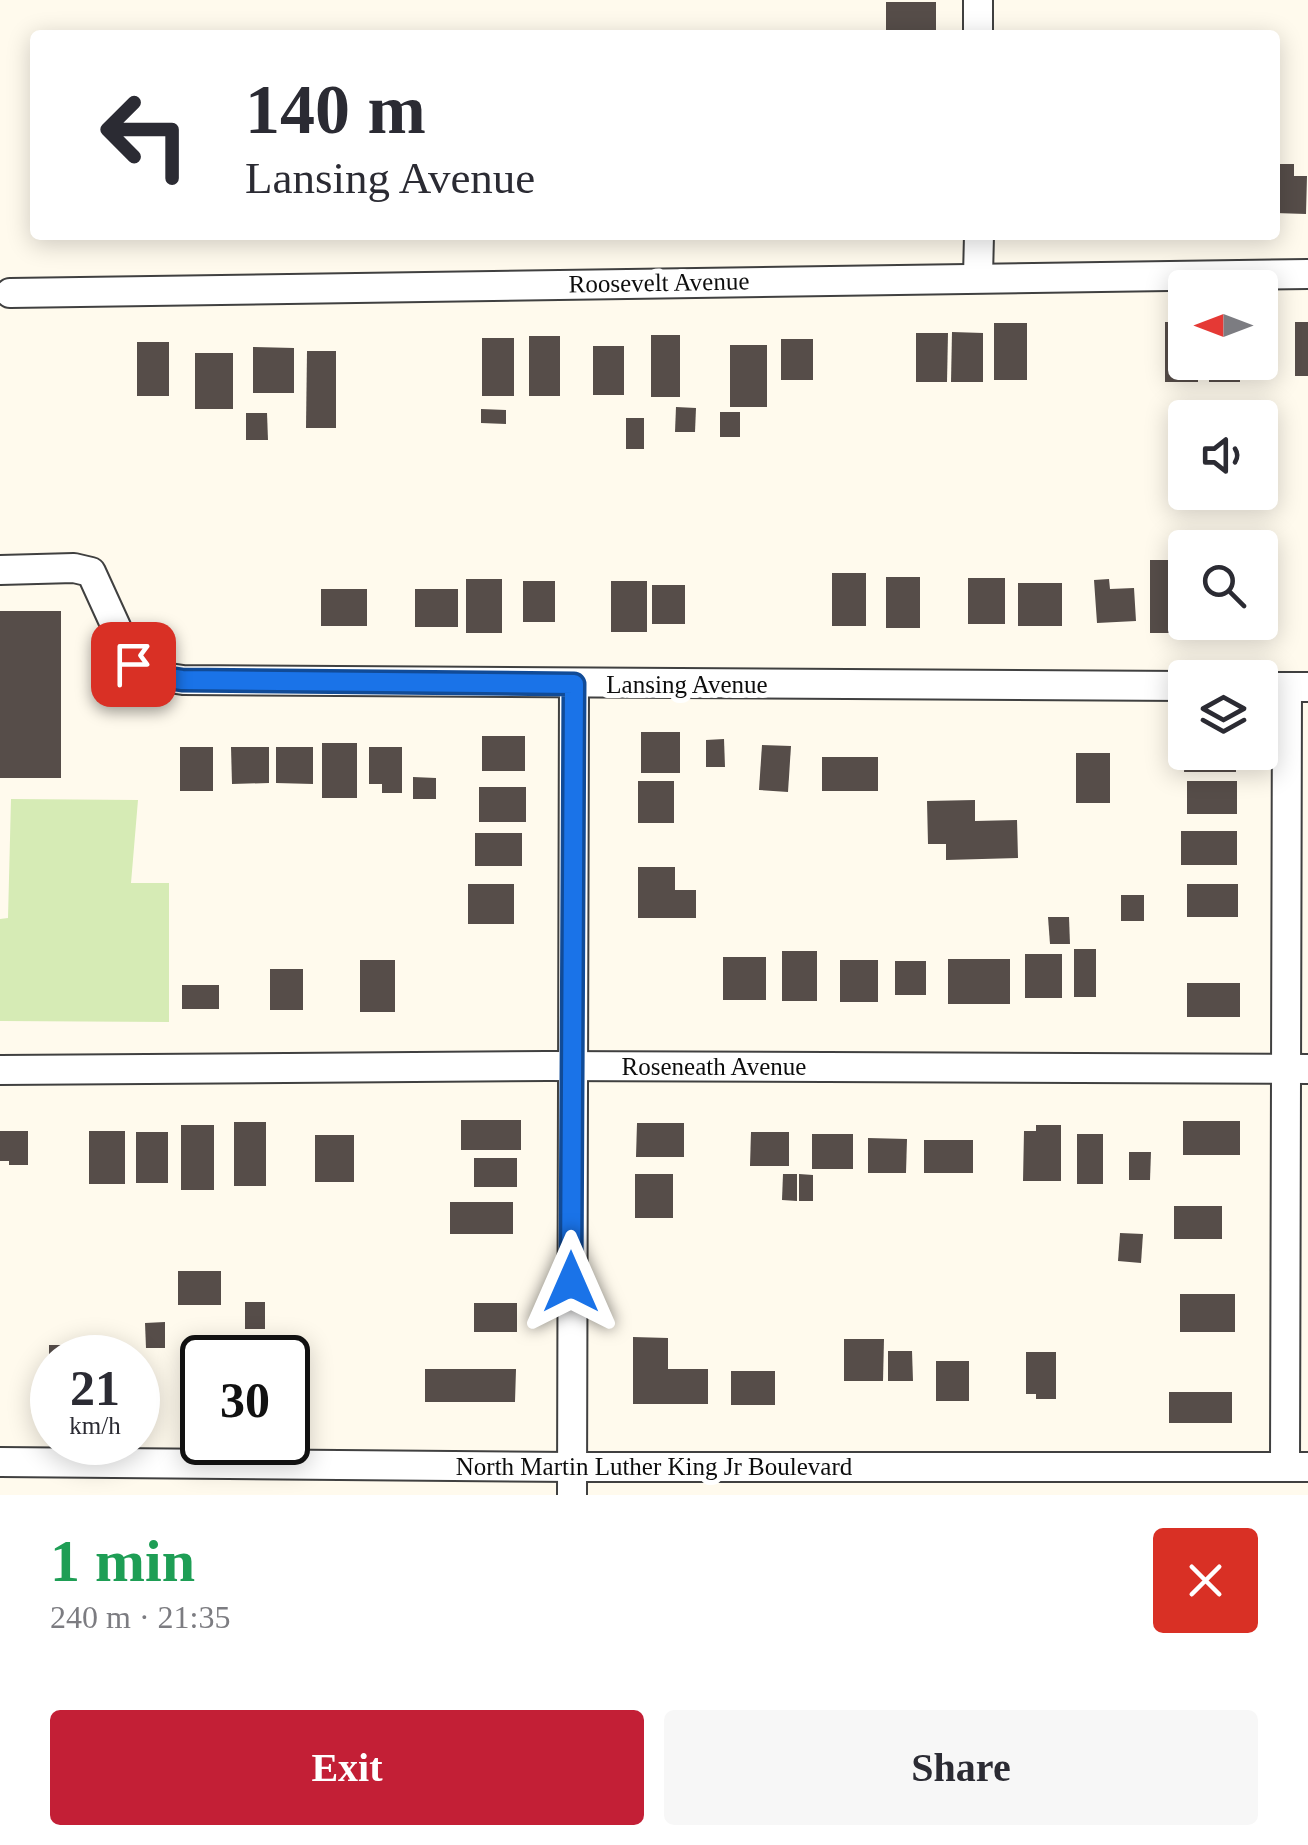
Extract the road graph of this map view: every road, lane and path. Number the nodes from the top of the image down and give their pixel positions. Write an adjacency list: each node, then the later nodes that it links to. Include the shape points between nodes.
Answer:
1 (978, 0): 2 (street)
2 (978, 30)
3 (979, 240): 5 (street)
4 (1308, 274): 5 (street, Roosevelt Avenue)
5 (978, 276): 6 (street, Roosevelt Avenue)
6 (10, 293)
7 (0, 570): 8 (street, Lansing Avenue, via 91,572 133,664 156,676)
8 (574, 684): 9 (street, Lansing Avenue); 11 (street)
9 (1168, 686)
10 (1285, 687): 13 (street)
11 (570, 1066): 12 (street, Roseneath Avenue); 13 (street, Roseneath Avenue); 16 (street)
12 (0, 1070)
13 (1298, 1070): 15 (street)
14 (0, 1462): 16 (street, North Martin Luther King Jr Boulevard)
15 (1297, 1467): 16 (street, North Martin Luther King Jr Boulevard)
16 (571, 1481)

